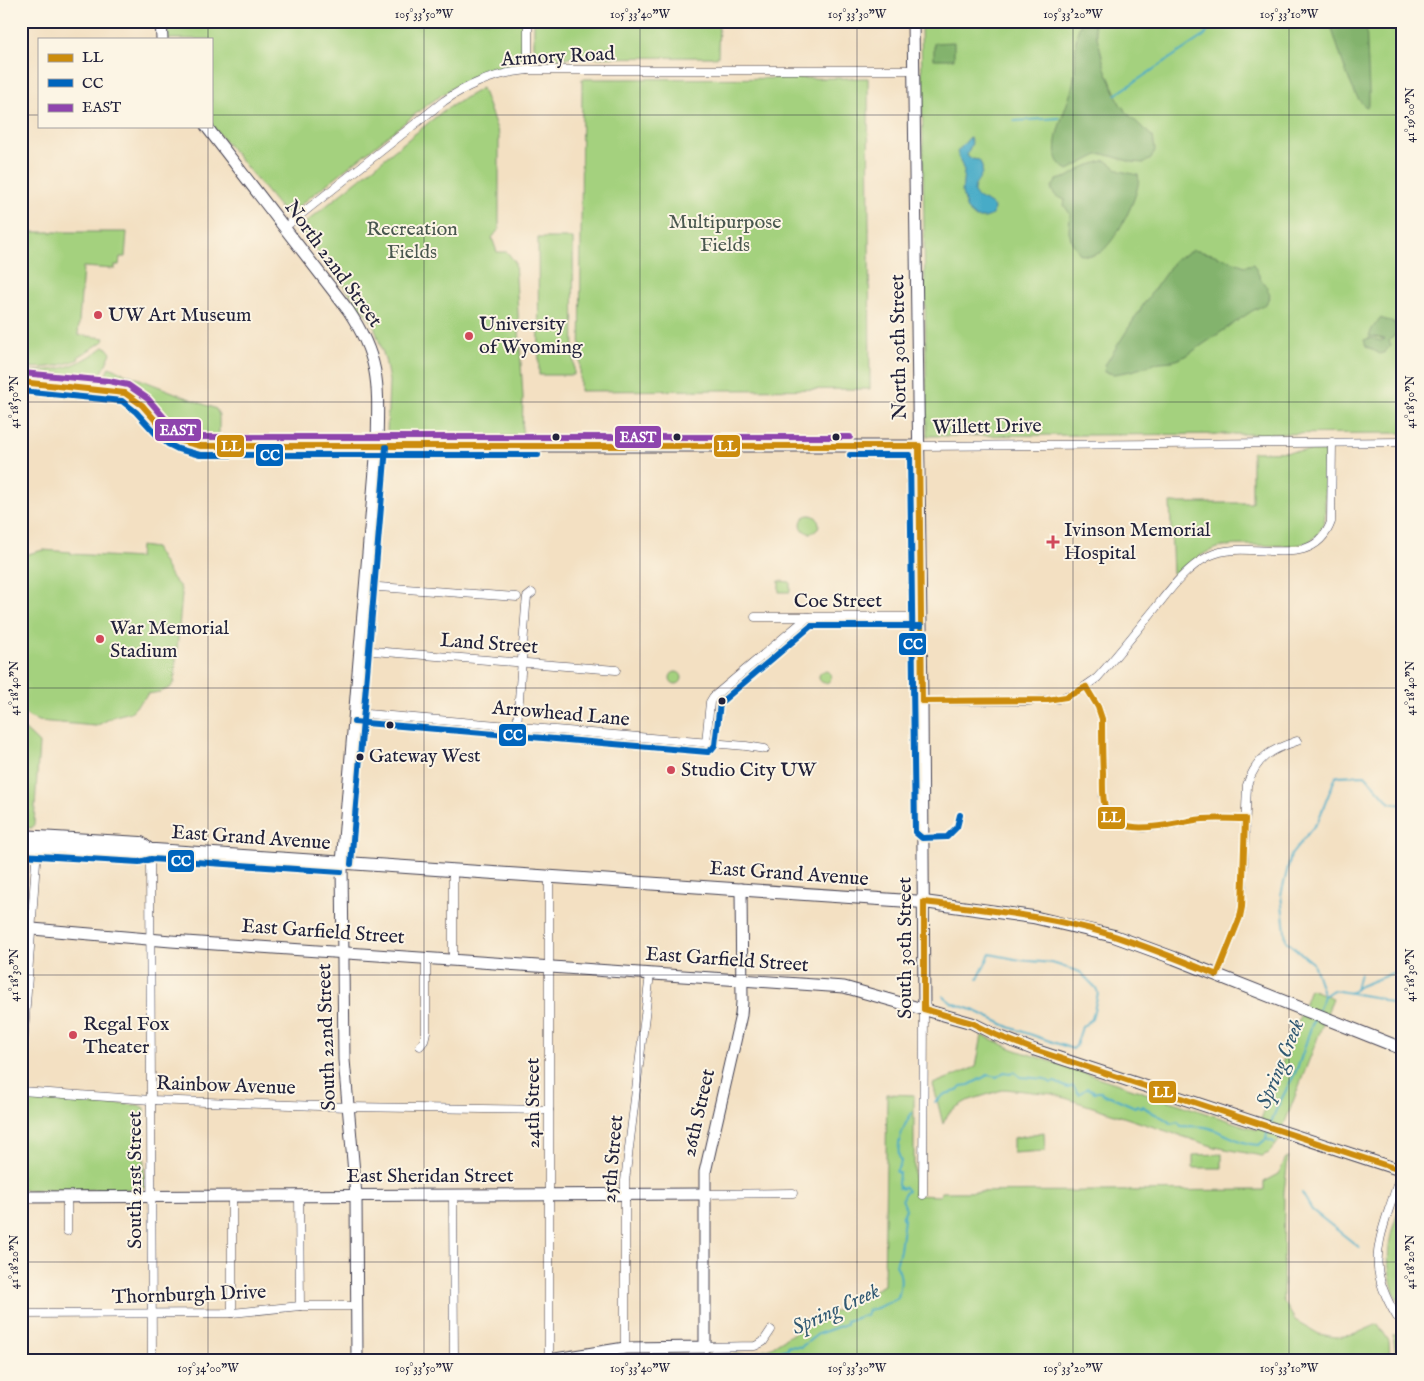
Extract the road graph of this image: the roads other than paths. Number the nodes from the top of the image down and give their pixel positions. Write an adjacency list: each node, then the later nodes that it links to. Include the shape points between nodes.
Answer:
1 (161, 21): 4 (street)
2 (528, 21): 5 (street)
3 (913, 21): 6 (street, North 30th Street)
4 (162, 38)
5 (528, 70): 6 (street, Armory Road); 8 (street, Armory Road, via 494,75 462,89)
6 (914, 70): 13 (street, North 30th Street)
7 (208, 128): 8 (street, North 22nd Street)
8 (285, 227): 12 (street, North 22nd Street, via 348,310 370,348 377,382)
9 (21, 382): 12 (street, Willett Drive, via 125,393 142,405 167,433 201,446)
10 (1332, 442): 11 (street, Willett Drive); 13 (street, Willett Drive); 23 (street, via 1331,522 1317,544 1300,550 1225,550 1209,556 1185,573)
11 (1403, 442)
12 (377, 446): 13 (street, Willett Drive); 14 (street, North 22nd Street)
13 (919, 446): 19 (street, North 30th Street)
14 (365, 586): 16 (street); 20 (street, North 22nd Street)
15 (532, 593): 21 (street, via 527,597)
16 (517, 597)
17 (755, 617): 18 (street, Coe Street)
18 (808, 617): 19 (street, Coe Street); 28 (street, via 713,697)
19 (921, 617): 24 (street, North 30th Street)
20 (360, 650): 21 (street, Land Street); 25 (street, North 22nd Street)
21 (521, 662): 22 (street, Land Street); 26 (street)
22 (616, 670)
23 (1086, 687): 24 (street, via 1066,697 1047,700); 30 (street, via 1102,719 1103,796 1112,819 1137,827 1201,819)
24 (922, 701): 39 (street, South 30th Street)
25 (355, 712): 26 (street, Arrowhead Lane); 35 (street, South 22nd Street)
26 (517, 726): 28 (street, Arrowhead Lane)
27 (1297, 741): 30 (street, via 1274,749 1258,762 1247,785)
28 (706, 742): 29 (street, Arrowhead Lane)
29 (764, 749)
30 (1245, 819): 47 (street, via 1242,907)
31 (21, 836): 34 (main road, East Grand Avenue, via 141,843)
32 (21, 846): 33 (main road, East Grand Avenue)
33 (38, 847): 34 (main road, East Grand Avenue, via 140,853); 40 (street)
34 (150, 850): 35 (main road, East Grand Avenue); 41 (street, South 21st Street)
35 (342, 863): 36 (main road, East Grand Avenue); 42 (street, South 22nd Street)
36 (453, 870): 37 (main road, East Grand Avenue); 44 (street)
37 (549, 877): 38 (main road, East Grand Avenue); 45 (street, 24th Street)
38 (741, 890): 39 (main road, East Grand Avenue); 48 (street, 26th Street)
39 (924, 902): 47 (main road, East Grand Avenue, via 1085,928 1147,947); 50 (street, South 30th Street)
40 (26, 928): 41 (street, East Garfield Street); 49 (street)
41 (150, 939): 42 (street, East Garfield Street); 55 (street, South 21st Street)
42 (343, 952): 43 (street, East Garfield Street); 56 (street, South 22nd Street, via 344,1060)
43 (426, 958): 44 (street, East Garfield Street); 51 (street, via 426,1032)
44 (453, 960): 45 (street, East Garfield Street)
45 (549, 967): 46 (street, East Garfield Street); 57 (street, 24th Street)
46 (650, 974): 48 (street, East Garfield Street); 61 (street, 25th Street)
47 (1217, 975): 52 (main road, East Grand Avenue)
48 (742, 980): 50 (street, East Garfield Street, via 844,987); 62 (street, 26th Street, via 741,1015 705,1172)
49 (24, 1009): 53 (street)
50 (924, 1009): 58 (street, East Garfield Street, via 972,1023 1035,1050); 65 (street, South 30th Street)
51 (420, 1046)
52 (1403, 1050)
53 (21, 1076)
54 (21, 1091): 55 (street, Rainbow Avenue)
55 (151, 1100): 56 (street, Rainbow Avenue); 66 (street, South 21st Street)
56 (348, 1106): 57 (street, Rainbow Avenue); 63 (street, South 22nd Street)
57 (549, 1110): 60 (street, 24th Street)
58 (1402, 1170): 77 (street, via 1378,1241 1377,1263 1386,1300)
59 (793, 1193): 62 (street, East Sheridan Street)
60 (549, 1194): 61 (street, East Sheridan Street); 64 (street, East Sheridan Street); 84 (street, 24th Street)
61 (625, 1194): 62 (street, East Sheridan Street); 80 (street, 25th Street)
62 (704, 1194): 79 (street, 26th Street)
63 (356, 1195): 64 (street, East Sheridan Street); 68 (street, East Sheridan Street); 73 (street, South 22nd Street)
64 (453, 1195): 83 (street)
65 (923, 1195)
66 (151, 1196): 67 (street, East Sheridan Street); 70 (street, East Sheridan Street); 74 (street, South 21st Street)
67 (232, 1196): 68 (street, East Sheridan Street); 75 (street)
68 (300, 1196): 72 (street)
69 (21, 1197): 70 (street, East Sheridan Street)
70 (67, 1197): 71 (street)
71 (67, 1231)
72 (300, 1306): 73 (street, Thornburgh Drive); 75 (street, Thornburgh Drive)
73 (356, 1306): 82 (street, South 22nd Street)
74 (152, 1313): 75 (street, Thornburgh Drive); 76 (street, Thornburgh Drive); 81 (street, South 21st Street)
75 (232, 1313)
76 (21, 1314)
77 (1397, 1317)
78 (771, 1330): 79 (street, via 763,1342 755,1346)
79 (705, 1347): 80 (street)
80 (625, 1348): 84 (street)
81 (152, 1360)
82 (357, 1360)
83 (454, 1360)
84 (549, 1360)

